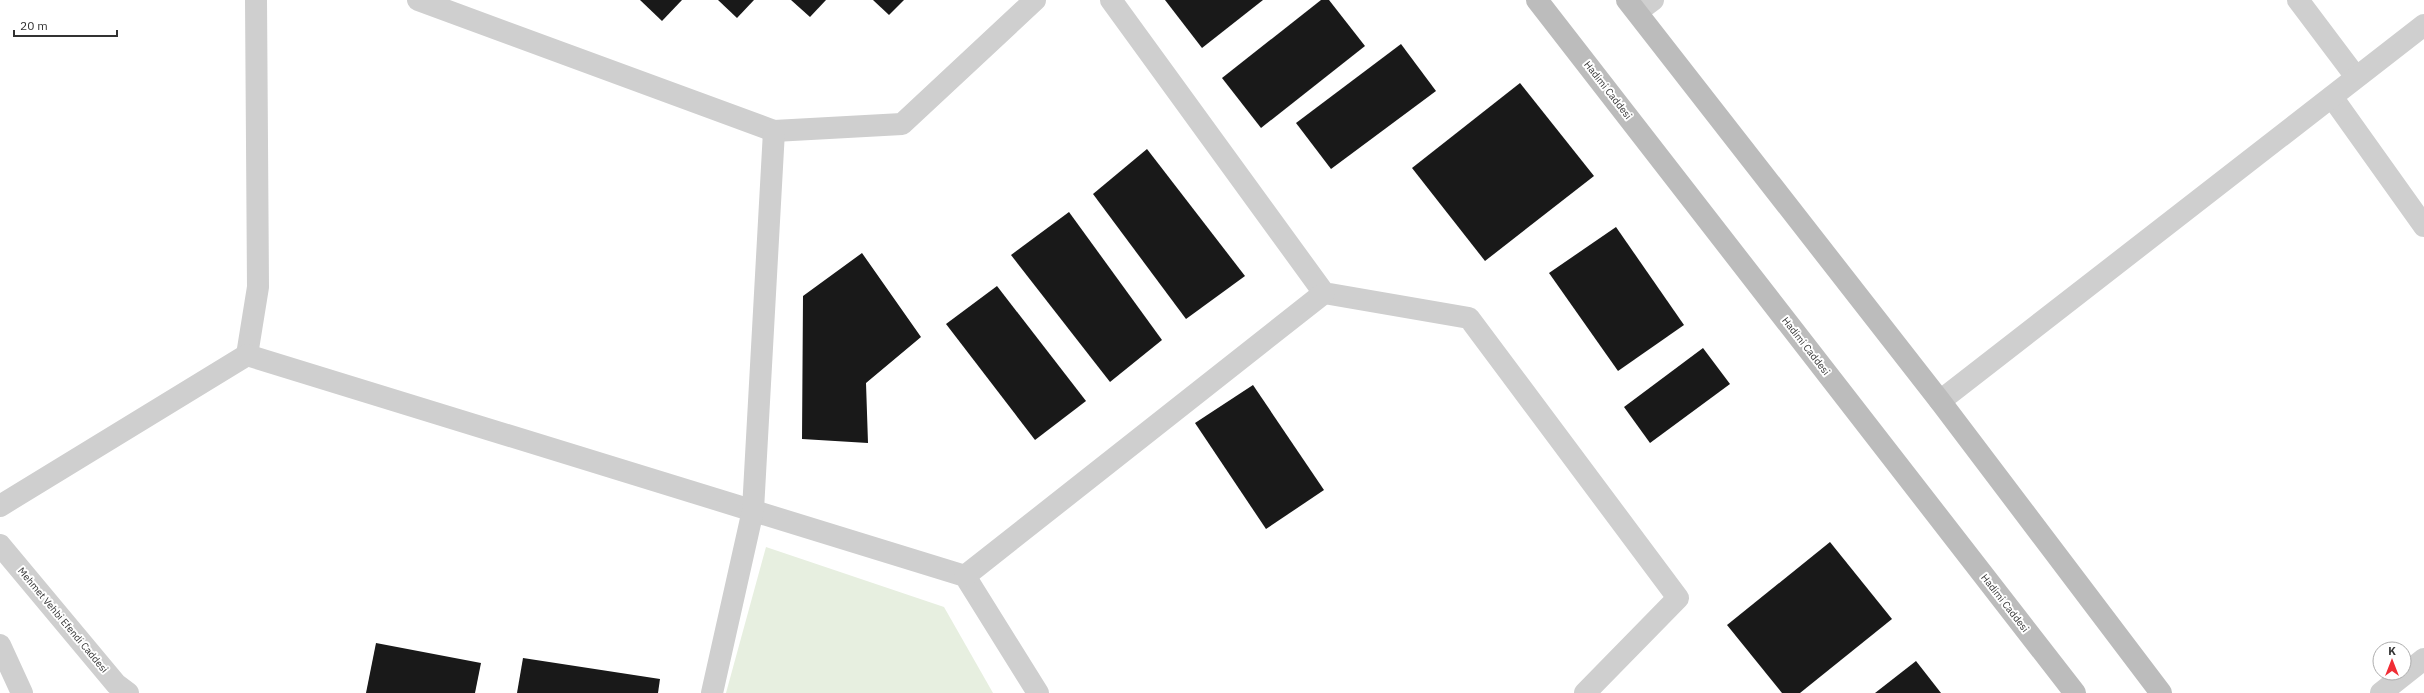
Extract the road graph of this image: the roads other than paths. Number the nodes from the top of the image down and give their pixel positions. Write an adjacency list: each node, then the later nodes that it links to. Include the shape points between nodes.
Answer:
1 (256, 0): 14 (street, via 258,287)
2 (418, 0): 11 (street)
3 (1035, 0): 11 (street, via 902,124)
4 (1111, 0): 13 (street)
5 (1537, 0): 27 (main road, Hadimi Caddesi)
6 (2298, 0): 9 (street)
7 (1639, 4): 15 (main road)
8 (2424, 25): 9 (street)
9 (2356, 77): 10 (street)
10 (2332, 97): 12 (street); 15 (street)
11 (774, 131): 17 (street)
12 (2424, 226)
13 (1324, 293): 19 (street); 26 (street, via 1469,318 1678,598)
14 (247, 355): 16 (street); 17 (street)
15 (1940, 401): 28 (main road)
16 (0, 506)
17 (753, 510): 19 (street); 24 (street)
18 (0, 545): 23 (street, Mehmet Vehbi Efendi Caddesi, via 116,684)
19 (965, 576): 25 (street)
20 (0, 645): 22 (street)
21 (2424, 659): 29 (street)
22 (22, 693)
23 (128, 693)
24 (712, 693)
25 (1038, 693)
26 (1585, 693)
27 (2075, 693)
28 (2161, 693)
29 (2381, 693)

